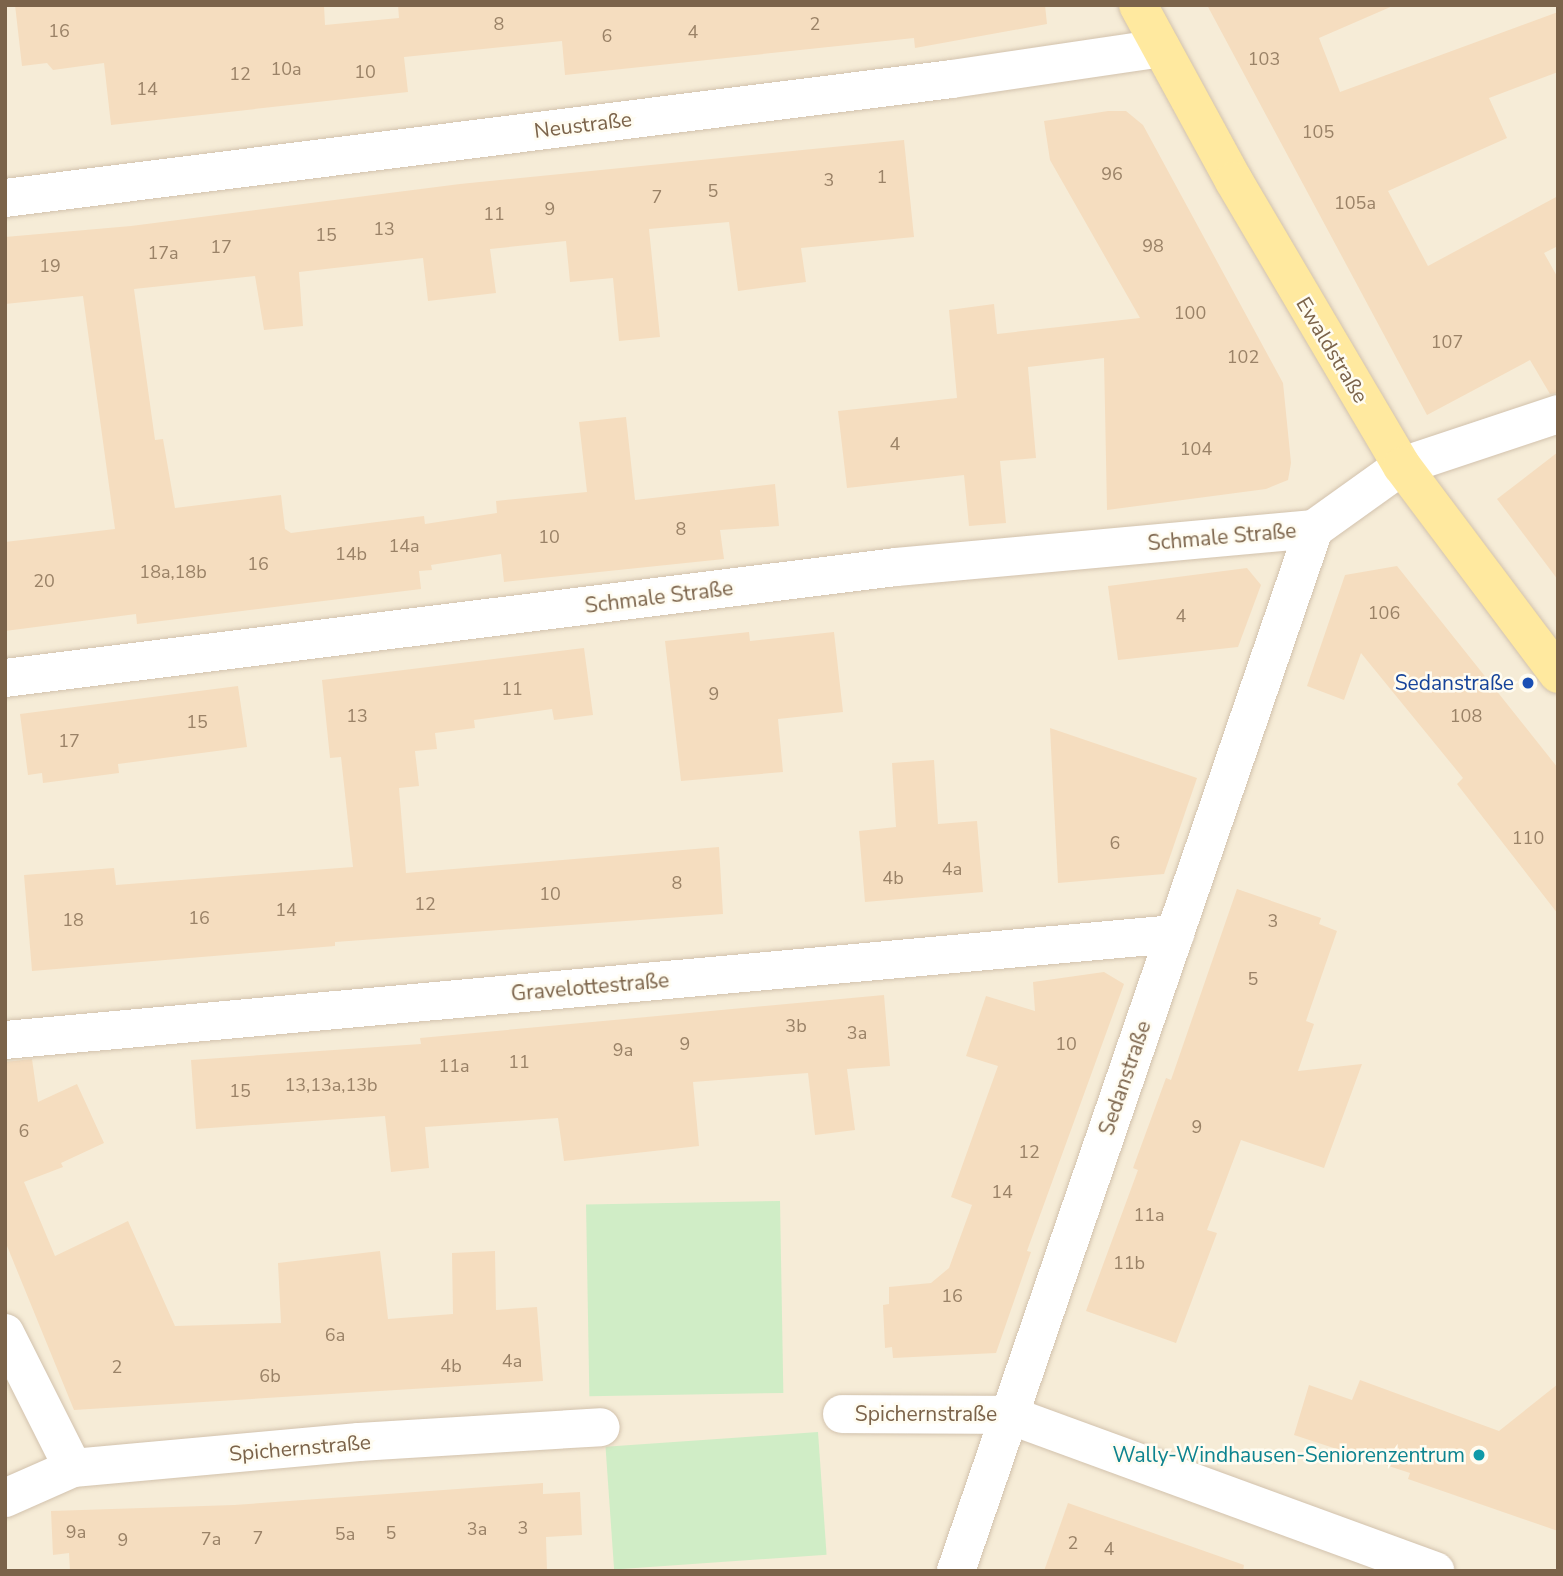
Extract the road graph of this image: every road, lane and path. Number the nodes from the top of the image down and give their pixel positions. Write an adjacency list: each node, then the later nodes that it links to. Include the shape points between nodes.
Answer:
1 (1138, 5): 2 (main road, Ewaldstraße)
2 (1161, 48): 3 (street, Neustraße, via 952,79); 5 (main road, Ewaldstraße)
3 (5, 198)
4 (1558, 414): 5 (street)
5 (1402, 466): 6 (street); 7 (main road, Ewaldstraße)
6 (1314, 529): 8 (street, Schmale Straße, via 897,567); 9 (street, Sedanstraße)
7 (1558, 674)
8 (5, 678)
9 (1175, 934): 10 (street, Gravelottestraße); 13 (street, Sedanstraße)
10 (5, 1040)
11 (5, 1333): 15 (street)
12 (842, 1414): 13 (street, Spichernstraße)
13 (1009, 1415): 17 (street, Sedanstraße); 18 (street, Spichernstraße)
14 (601, 1427): 15 (street, Spichernstraße, via 359,1442)
15 (73, 1468): 16 (street, Spichernstraße)
16 (5, 1498)
17 (956, 1571)
18 (1435, 1571)

